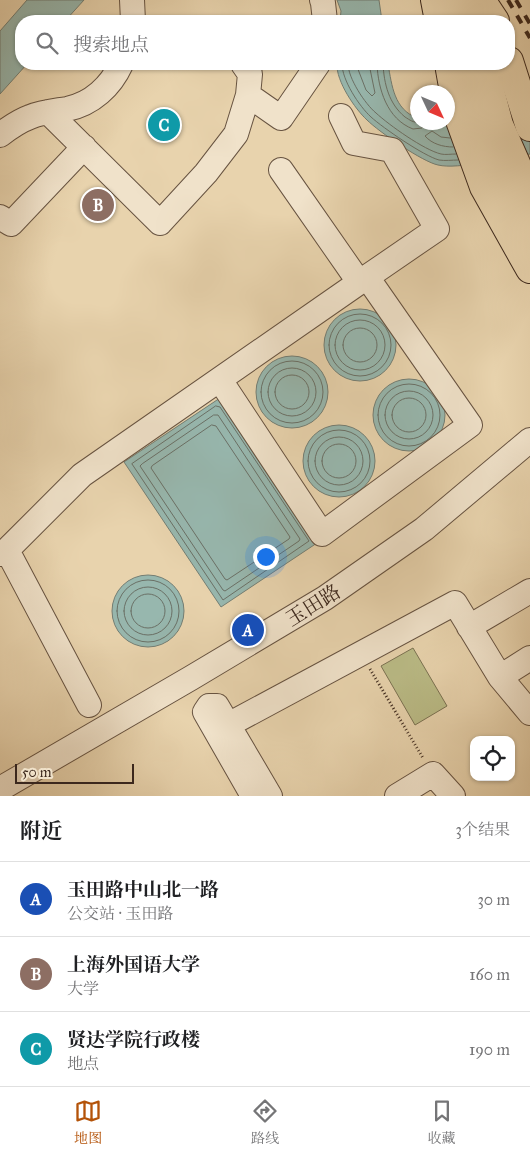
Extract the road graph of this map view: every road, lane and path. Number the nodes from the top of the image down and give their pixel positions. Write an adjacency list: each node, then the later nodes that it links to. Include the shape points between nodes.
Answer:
1 (132, 0): 8 (street)
2 (322, 0): 9 (street)
3 (435, 0): 10 (main road)
4 (452, 0): 11 (main road)
5 (471, 0): 12 (main road)
6 (481, 0): 13 (main road)
7 (495, 0): 14 (main road)
8 (133, 15)
9 (324, 15)
10 (438, 15)
11 (455, 15)
12 (474, 15)
13 (491, 15)
14 (498, 15)
15 (118, 70): 23 (street, via 100,93 85,103)
16 (247, 70): 22 (street, via 250,74)
17 (314, 70): 22 (street, via 281,118)
18 (450, 70): 32 (main road, via 458,115 484,187)
19 (465, 70): 31 (main road, via 489,152)
20 (485, 70): 29 (main road, via 499,125)
21 (512, 70): 25 (main road)
22 (248, 95): 27 (street, via 236,134 206,173 160,223)
23 (48, 112): 26 (street, via 22,120); 27 (street)
24 (341, 116): 33 (street, via 354,142 392,150 437,229)
25 (530, 127)
26 (0, 135)
27 (84, 147): 30 (street, via 11,224)
28 (281, 170): 33 (street)
29 (530, 195)
30 (0, 217)
31 (530, 234)
32 (530, 269)
33 (363, 279): 34 (street); 34 (street, via 470,425 322,534)
34 (220, 380): 36 (street, via 82,475)
35 (530, 440): 42 (street, 玉田路, via 424,529 376,564 301,614)
36 (4, 552): 43 (street)
37 (530, 591): 38 (street)
38 (469, 627): 39 (street, via 455,603); 41 (street)
39 (361, 653): 46 (street); 47 (path)
40 (530, 658): 41 (street)
41 (500, 677): 45 (street)
42 (191, 678): 44 (street); 48 (street, 玉田路)
43 (89, 705)
44 (210, 706): 46 (street, via 216,706); 49 (street, via 205,712)
45 (530, 713)
46 (228, 725): 50 (street)
47 (432, 774): 51 (street); 52 (street)
48 (5, 785)
49 (253, 796)
50 (270, 796)
51 (397, 796)
52 (453, 796)

